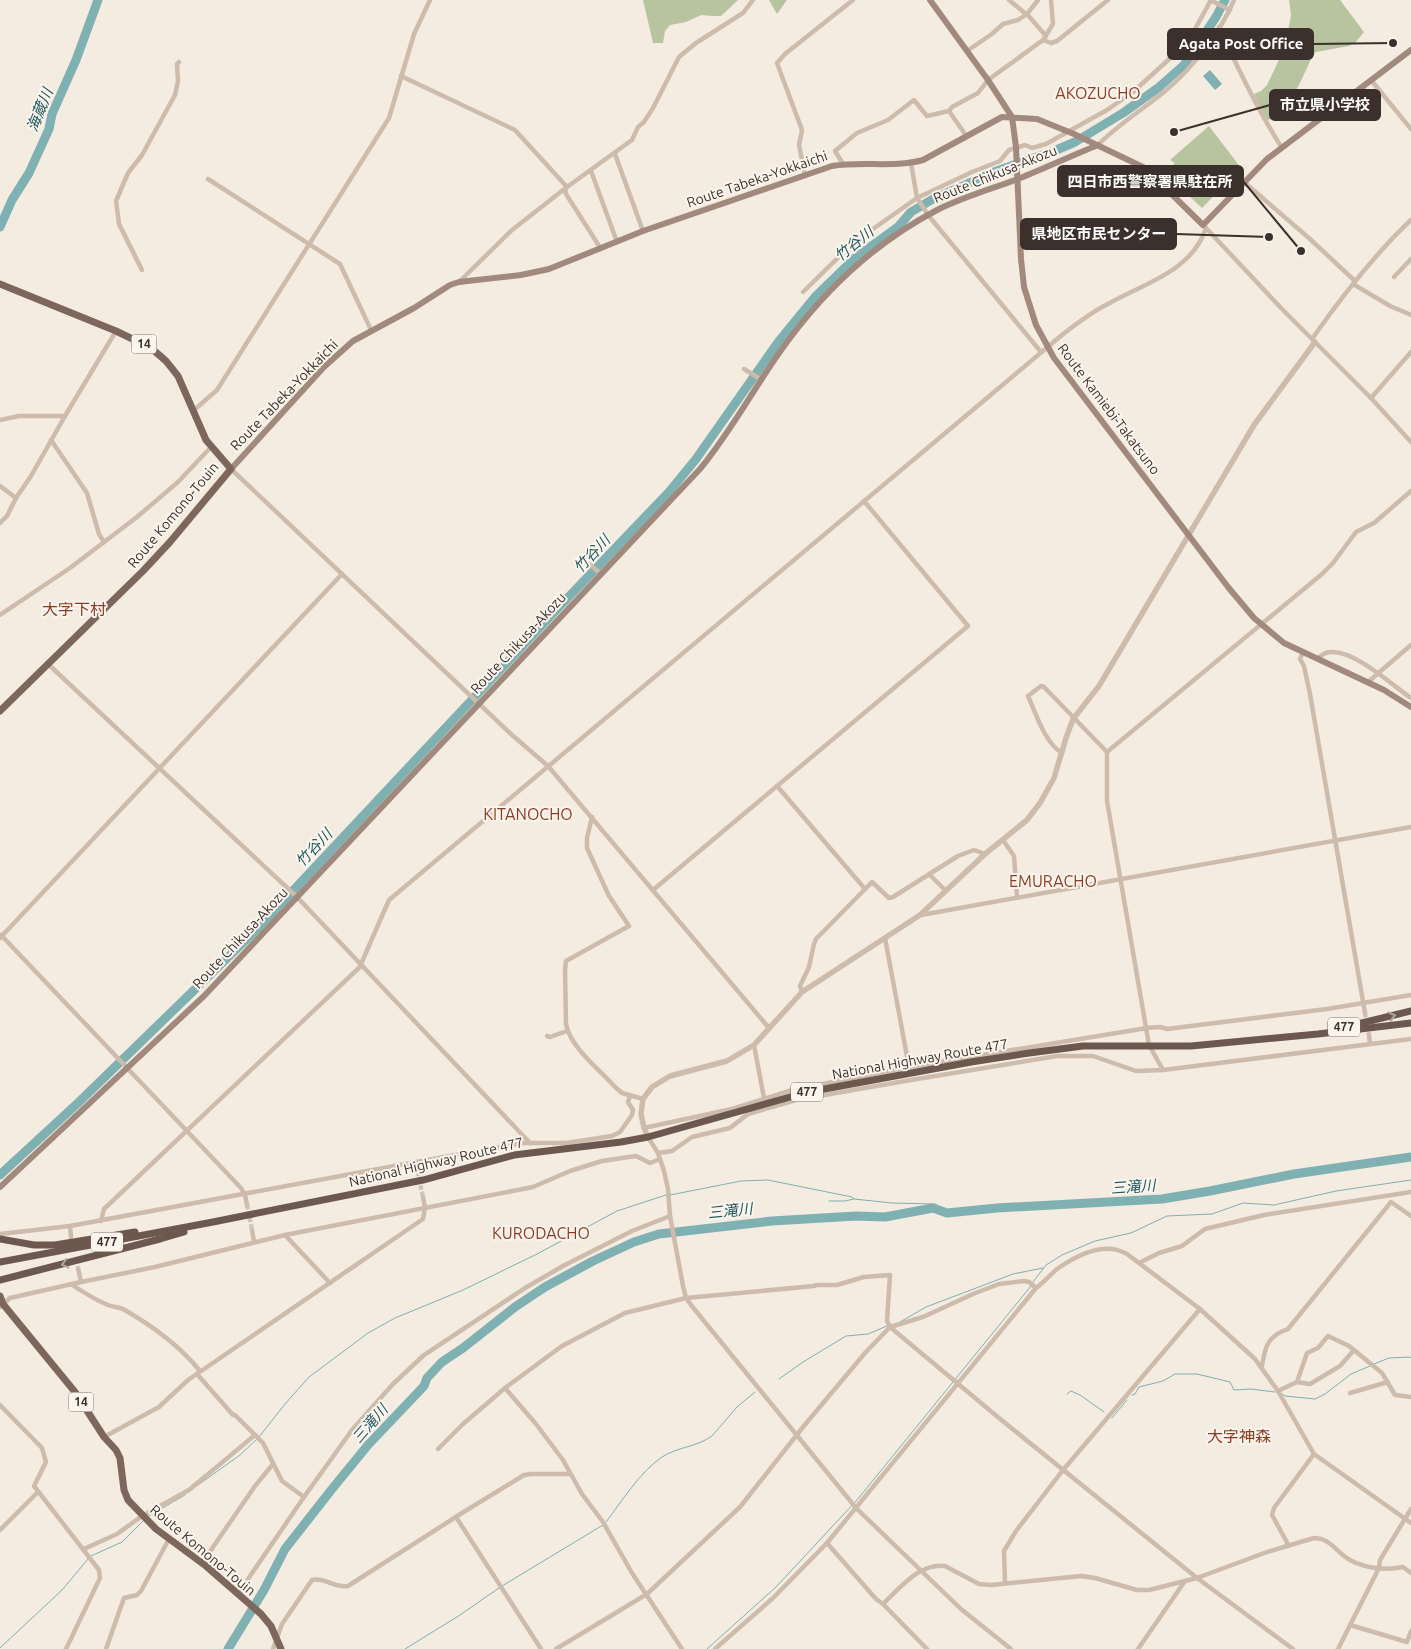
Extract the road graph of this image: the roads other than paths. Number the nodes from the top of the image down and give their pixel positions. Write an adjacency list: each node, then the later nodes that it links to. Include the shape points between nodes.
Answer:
1 (430, 0): 18 (street, via 414,34)
2 (753, 0): 29 (street, via 743,13 679,57 654,108 638,127 634,138)
3 (853, 0): 33 (street, via 777,63 802,130 800,145)
4 (930, 0): 16 (main road, Route Kamiebi-Takatsuno)
5 (1010, 0): 12 (street)
6 (1038, 0): 12 (street)
7 (1051, 0): 14 (street, via 1053,21)
8 (1108, 0): 14 (street, via 1057,41 1051,43)
9 (1211, 0): 11 (street); 24 (street, via 1194,31 1162,67 1133,92)
10 (1234, 0): 11 (street)
11 (1228, 9): 13 (street)
12 (1026, 14): 14 (street); 16 (street, via 1003,24)
13 (1219, 27): 26 (street, via 1190,69); 28 (street, via 1243,80)
14 (1045, 38): 19 (street)
15 (1411, 50): 20 (main road)
16 (967, 51): 19 (main road, Route Kamiebi-Takatsuno)
17 (179, 62): 47 (street, via 173,99 142,155 128,173 116,201 119,224)
18 (401, 76): 37 (street, via 515,130); 44 (street, via 389,118)
19 (988, 80): 21 (street, via 978,93); 22 (main road, Route Kamiebi-Takatsuno)
20 (1371, 80): 23 (street); 28 (main road)
21 (949, 111): 25 (street); 30 (street, via 927,116 914,100 888,120 857,133 843,143 835,151)
22 (1012, 116): 24 (main road, Route Tabeka-Yokkaichi, via 1037,119); 25 (main road, Route Tabeka-Yokkaichi, via 1002,117); 27 (main road, Route Kamiebi-Takatsuno)
23 (1411, 129)
24 (1072, 133): 26 (main road, Route Tabeka-Yokkaichi); 27 (street, via 1035,148 1025,145)
25 (967, 136): 31 (main road, Route Tabeka-Yokkaichi)
26 (1096, 144): 34 (main road, Route Chikusa-Akozu); 41 (main road, Route Tabeka-Yokkaichi, via 1145,168)
27 (1016, 148): 34 (main road, Route Kamiebi-Takatsuno); 38 (street, via 1008,150 1000,161)
28 (1282, 148): 36 (main road)
29 (615, 154): 32 (street); 42 (street)
30 (843, 164): 31 (main road, Route Tabeka-Yokkaichi); 33 (main road, Route Tabeka-Yokkaichi)
31 (911, 164): 38 (street)
32 (591, 171): 37 (street); 43 (street)
33 (805, 175): 42 (main road, Route Tabeka-Yokkaichi)
34 (1018, 176): 39 (main road, Route Chikusa-Akozu); 57 (main road, Route Kamiebi-Takatsuno, via 1024,287 1033,318)
35 (208, 179): 44 (street)
36 (1244, 182): 41 (main road); 50 (street, via 1310,238)
37 (566, 188): 45 (street, via 571,202); 49 (street, via 512,230)
38 (917, 198): 39 (street); 52 (street, via 853,243)
39 (927, 214): 58 (street); 61 (main road, Route Chikusa-Akozu, via 886,242 834,286 789,339)
40 (1411, 220): 50 (street)
41 (1205, 227): 56 (street); 57 (street, via 1204,235 1193,252 1165,276 1105,305)
42 (643, 231): 43 (main road, Route Tabeka-Yokkaichi)
43 (617, 242): 45 (main road, Route Tabeka-Yokkaichi)
44 (310, 243): 54 (street, via 340,264); 63 (street, via 217,390)
45 (601, 249): 49 (main road, Route Tabeka-Yokkaichi, via 532,274)
46 (1411, 259): 48 (street)
47 (142, 270)
48 (1394, 277)
49 (458, 282): 54 (main road, Route Tabeka-Yokkaichi)
50 (1354, 282): 53 (street, via 1390,306); 56 (street)
51 (0, 284): 55 (main road, Route Komono-Touin / 14)
52 (803, 292)
53 (1411, 315)
54 (371, 330): 69 (main road, Route Tabeka-Yokkaichi, via 324,367)
55 (116, 331): 63 (main road, Route Komono-Touin / 14, via 151,348 166,361 178,376); 64 (street)
56 (1313, 340): 62 (street); 75 (street, via 1254,425)
57 (1048, 347): 58 (street); 75 (main road, Route Kamiebi-Takatsuno)
58 (1041, 352): 73 (street)
59 (1411, 352): 62 (street)
60 (744, 369): 61 (street)
61 (762, 380): 78 (main road, Route Chikusa-Akozu, via 713,454)
62 (1372, 398): 67 (street)
63 (193, 411): 68 (main road, Route Komono-Touin / 14)
64 (65, 416): 65 (street, via 19,416); 66 (street)
65 (0, 420)
66 (51, 440): 72 (street); 76 (street, via 87,492)
67 (1411, 442)
68 (211, 447): 69 (main road, Route Komono-Touin / 14); 76 (street, via 167,492)
69 (230, 469): 79 (street); 85 (main road, Route Komono-Touin, via 157,556)
70 (0, 486): 72 (street)
71 (1411, 491): 81 (street, via 1374,523 1356,532 1322,574)
72 (16, 498): 74 (street)
73 (864, 501): 95 (street); 97 (street, via 968,626)
74 (0, 523)
75 (1188, 535): 81 (main road, Route Kamiebi-Takatsuno, via 1242,605); 92 (street, via 1099,686)
76 (104, 542): 80 (street)
77 (588, 562): 78 (street)
78 (600, 573): 89 (main road, Route Chikusa-Akozu)
79 (342, 574): 89 (street); 96 (street)
80 (0, 615)
81 (1261, 624): 83 (main road, Route Kamiebi-Takatsuno); 93 (street)
82 (1411, 645): 86 (street)
83 (1302, 652): 84 (main road, Route Kamiebi-Takatsuno); 100 (street, via 1300,659 1310,694)
84 (1318, 658): 86 (street, via 1332,651 1360,661); 87 (main road, Route Kamiebi-Takatsuno)
85 (48, 664): 91 (main road, Route Komono-Touin); 96 (street)
86 (1378, 673): 87 (street); 88 (street)
87 (1368, 682): 90 (main road, Route Kamiebi-Takatsuno)
88 (1411, 698)
89 (478, 702): 95 (street); 108 (main road, Route Chikusa-Akozu)
90 (1411, 707)
91 (0, 711)
92 (1073, 719): 93 (street); 94 (street); 94 (street, via 1044,688 1038,688 1028,696 1043,732)
93 (1107, 752): 104 (street, via 1107,801)
94 (1062, 753): 101 (street, via 1054,778 1040,803 1027,820)
95 (548, 766): 98 (street); 113 (street, via 389,900)
96 (160, 768): 108 (street); 111 (street)
97 (777, 786): 105 (street); 106 (street)
98 (592, 817): 106 (street); 123 (street, via 588,848 609,896 629,926 566,961)
99 (1411, 827): 100 (street)
100 (1336, 839): 104 (street); 116 (street)
101 (1003, 840): 102 (street); 109 (street, via 1014,856)
102 (985, 854): 103 (street, via 974,850); 107 (street)
103 (930, 874): 105 (street, via 889,898 872,882); 107 (street)
104 (1121, 878): 109 (street); 121 (street)
105 (864, 889): 114 (street, via 816,939 800,986)
106 (653, 890): 120 (street)
107 (946, 891): 110 (street)
108 (297, 897): 113 (street); 132 (main road, Route Chikusa-Akozu, via 204,996)
109 (1017, 897): 110 (street)
110 (920, 915): 112 (street)
111 (1, 936): 132 (street)
112 (885, 938): 114 (street); 133 (street)
113 (362, 965): 139 (street); 141 (street)
114 (802, 992): 120 (street)
115 (1411, 995): 116 (street)
116 (1365, 1004): 118 (street); 121 (street, via 1167,1029)
117 (1411, 1011): 127 (highway, 477, one-way to 117, via 1347,1027)
118 (1366, 1012)
119 (1411, 1023): 124 (highway, National Highway Route 477 / 477)
120 (769, 1028): 130 (street)
121 (1147, 1028): 131 (street); 133 (street)
122 (1411, 1028): 124 (highway, 477)
123 (567, 1031): 126 (street); 135 (street, via 614,1087)
124 (1318, 1034): 127 (highway, National Highway Route 477 / 477)
125 (1369, 1035): 129 (street)
126 (547, 1036)
127 (1276, 1039): 131 (highway, National Highway Route 477 / 477, via 1191,1046)
128 (1411, 1039): 129 (street)
129 (1370, 1044): 134 (street)
130 (754, 1045): 136 (street); 137 (street, via 727,1061 670,1076 652,1087)
131 (1149, 1045): 133 (highway, National Highway Route 477 / 477, via 1083,1046); 134 (street)
132 (127, 1069): 139 (street); 146 (main road, Route Chikusa-Akozu)
133 (909, 1070): 136 (street, via 792,1090); 140 (highway, National Highway Route 477 / 477, via 772,1101)
134 (1162, 1070): 142 (street, via 1136,1071 1092,1056 1057,1056 960,1072 796,1100 748,1114 730,1128 692,1137 672,1151)
135 (630, 1096): 137 (street); 141 (street, via 628,1102 632,1115 625,1126 612,1136 566,1143)
136 (764, 1098): 138 (street, via 732,1109)
137 (643, 1099): 138 (street, via 641,1114)
138 (644, 1128): 140 (street)
139 (187, 1131): 148 (street); 154 (street, via 104,1209)
140 (648, 1137): 142 (street); 155 (highway, National Highway Route 477 / 477, via 514,1155 423,1180)
141 (530, 1143): 144 (street)
142 (658, 1154): 143 (street)
143 (660, 1159): 151 (street, via 650,1163 636,1156 602,1161 533,1187); 153 (street, via 668,1189)
144 (416, 1162): 145 (street); 148 (street)
145 (418, 1174)
146 (0, 1187)
147 (1411, 1192): 164 (street, via 1264,1215 1205,1229 1182,1246)
148 (245, 1194): 150 (street); 154 (street)
149 (423, 1197): 151 (street)
150 (247, 1205)
151 (425, 1208): 159 (street); 168 (street, via 423,1219)
152 (1411, 1216): 177 (street, via 1391,1202 1288,1329 1279,1332 1266,1344)
153 (670, 1217): 172 (street); 198 (street, via 632,1231 563,1266 424,1355 358,1423)
154 (101, 1221): 156 (street)
155 (213, 1222): 161 (highway, via 55,1245); 163 (highway, National Highway Route 477 / 477); 166 (highway, one-way to 166)
156 (70, 1226): 158 (street); 160 (street)
157 (252, 1230): 162 (street)
158 (0, 1234)
159 (285, 1235): 162 (street); 168 (street)
160 (71, 1237)
161 (0, 1240)
162 (254, 1242): 167 (street)
163 (0, 1262)
164 (1139, 1264): 170 (street, via 1121,1251 1105,1248 1067,1262); 174 (street)
165 (78, 1268): 167 (street)
166 (2, 1280)
167 (81, 1282): 169 (street)
168 (330, 1283): 178 (street)
169 (71, 1284): 173 (street, via 10,1298); 178 (street, via 138,1319 187,1354)
170 (1036, 1287): 175 (street, via 1024,1281 999,1284 923,1317); 181 (street)
171 (0, 1296): 173 (main road, Route Komono-Touin / 14)
172 (686, 1298): 175 (street, via 817,1284 837,1285 864,1277 890,1275); 183 (street, via 624,1313 562,1346); 189 (street)
173 (1, 1304): 191 (main road, Route Komono-Touin / 14, via 75,1392)
174 (1200, 1309): 177 (street); 195 (street)
175 (889, 1326): 181 (street); 189 (street)
176 (1354, 1350): 179 (street, via 1340,1366 1310,1384); 179 (street, via 1328,1336 1318,1348 1307,1353); 180 (street)
177 (1262, 1366): 184 (street)
178 (199, 1372): 190 (street, via 233,1415); 191 (street, via 159,1407)
179 (1297, 1382): 184 (street)
180 (1388, 1382): 185 (street); 187 (street, via 1395,1395)
181 (957, 1383): 195 (street); 199 (street)
182 (1355, 1385): 185 (street)
183 (505, 1388): 192 (street); 196 (street, via 536,1424)
184 (1278, 1390): 193 (street)
185 (1357, 1391): 186 (street)
186 (1350, 1393)
187 (1411, 1397)
188 (0, 1405): 197 (street, via 42,1448 46,1462 34,1486)
189 (797, 1435): 199 (street); 217 (street, via 740,1508)
190 (256, 1436): 194 (street); 202 (street, via 196,1484)
191 (104, 1437): 202 (main road, Route Komono-Touin / 14, via 120,1458 128,1500)
192 (438, 1448)
193 (1314, 1454): 203 (street); 208 (street, via 1272,1515)
194 (273, 1464): 198 (street, via 283,1482); 210 (street)
195 (1063, 1470): 214 (street); 216 (street, via 1007,1543 1004,1551)
196 (570, 1474): 201 (street, via 524,1475); 217 (street)
197 (38, 1492): 205 (street); 209 (street)
198 (304, 1497): 218 (street, via 248,1579)
199 (855, 1507): 207 (street); 212 (street)
200 (1411, 1509): 203 (street)
201 (456, 1517): 222 (street, via 348,1586 337,1587 312,1580 282,1624); 227 (street)
202 (144, 1518): 206 (main road, Route Komono-Touin / 14); 209 (street)
203 (1404, 1518): 204 (street); 211 (street, via 1380,1560)
204 (1411, 1523)
205 (0, 1530)
206 (169, 1539): 210 (main road, Route Komono-Touin / 14); 224 (street, via 141,1591 124,1598)
207 (827, 1543): 219 (street); 230 (street, via 773,1598)
208 (1289, 1546): 211 (street, via 1314,1538 1322,1539 1345,1557); 214 (street)
209 (84, 1549): 223 (street, via 99,1570 100,1578)
210 (202, 1563): 218 (main road, Route Komono-Touin / 14)
211 (1379, 1568): 213 (street, via 1403,1567); 220 (street)
212 (920, 1571): 216 (street, via 940,1565 979,1584); 219 (street); 232 (street)
213 (1411, 1573)
214 (1197, 1578): 215 (street); 234 (street)
215 (1184, 1581): 216 (street, via 1149,1590 1081,1576); 233 (street)
216 (1005, 1583)
217 (647, 1594): 228 (street); 229 (street)
218 (240, 1596): 222 (main road, Route Komono-Touin / 14, via 261,1614)
219 (883, 1604): 231 (street)
220 (1350, 1625): 221 (street, via 1407,1642); 235 (street)
221 (1411, 1631)
222 (277, 1640): 225 (street); 226 (main road, Route Komono-Touin / 14)
223 (66, 1649)
224 (106, 1649)
225 (273, 1649)
226 (281, 1649)
227 (541, 1649)
228 (556, 1649)
229 (682, 1649)
230 (715, 1649)
231 (927, 1649)
232 (1011, 1649)
233 (1138, 1649)
234 (1293, 1649)
235 (1338, 1649)

